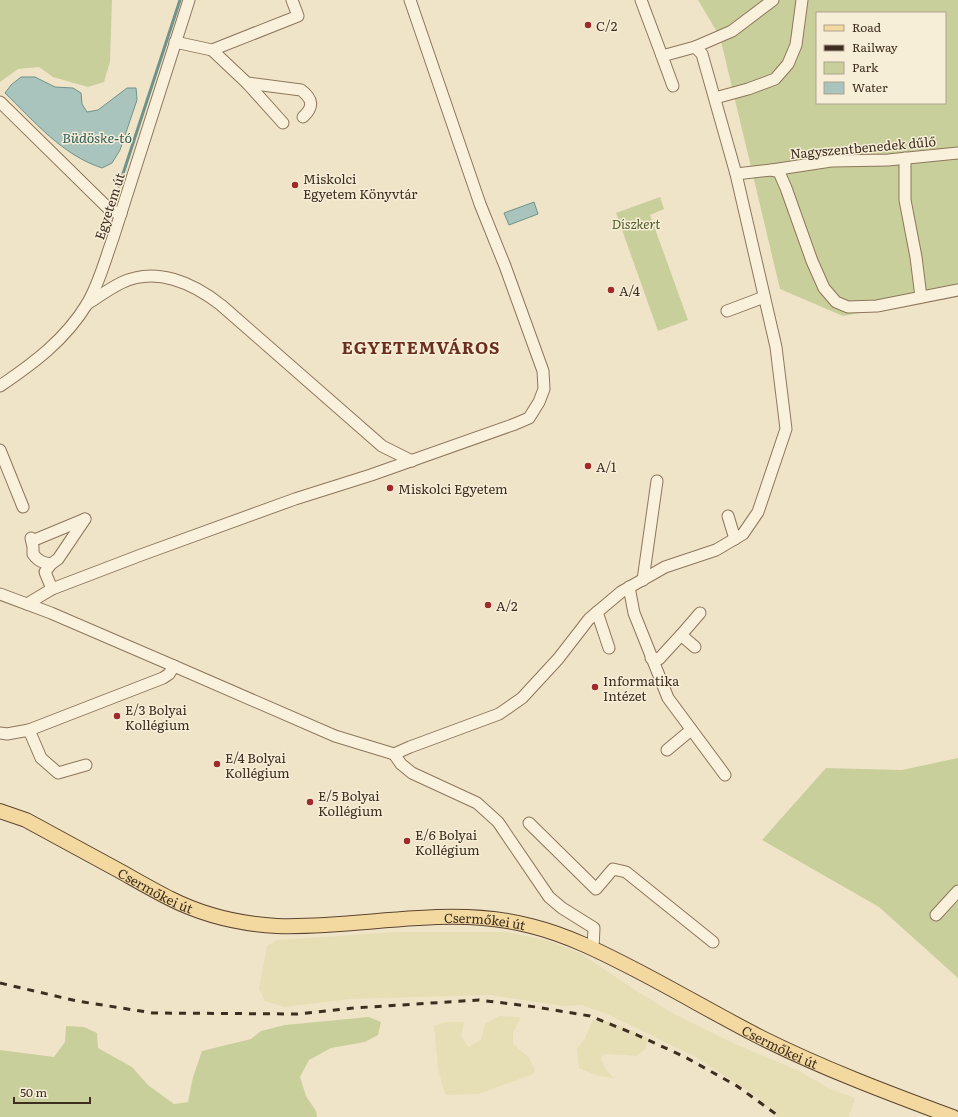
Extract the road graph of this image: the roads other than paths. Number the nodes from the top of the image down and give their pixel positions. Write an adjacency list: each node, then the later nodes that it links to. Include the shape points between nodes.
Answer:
1 (189, 0): 7 (street, Egyetem út)
2 (292, 0): 9 (street, via 298,16)
3 (410, 0): 31 (street, via 476,192 543,371 544,389 540,402 529,418)
4 (641, 0): 10 (street)
5 (773, 0): 8 (street, via 732,31)
6 (802, 0): 13 (street, via 796,45 788,64 775,79)
7 (175, 42): 9 (street); 21 (street, Egyetem út)
8 (695, 47): 10 (street); 13 (street, via 702,54)
9 (212, 50): 11 (street)
10 (662, 56): 12 (street)
11 (247, 83): 15 (street, via 301,90 307,94 311,106); 16 (street)
12 (673, 86)
13 (715, 98): 20 (street)
14 (0, 102): 21 (street, via 110,210)
15 (303, 117)
16 (283, 123)
17 (958, 153): 18 (street, Nagyszentbenedek dűlő)
18 (905, 158): 19 (street, Nagyszentbenedek dűlő, via 831,161); 26 (street, via 905,200)
19 (771, 170): 20 (street, Nagyszentbenedek dűlő); 26 (street, via 779,172 812,261 824,288 836,302 848,307 876,306)
20 (736, 174): 25 (street)
21 (121, 214): 22 (street, Egyetem út)
22 (102, 269): 23 (street, via 109,281); 27 (street, Egyetem út)
23 (122, 283): 27 (street); 31 (street, via 151,276 169,278 188,284 206,294 382,446)
24 (958, 290): 26 (street)
25 (764, 297): 28 (street); 35 (street, via 776,347 786,429 758,512 743,534)
26 (921, 297)
27 (87, 304): 29 (street, Egyetem út, via 53,346)
28 (727, 311)
29 (0, 386)
30 (1, 454): 33 (street)
31 (412, 461): 39 (street, via 295,499)
32 (657, 481): 37 (street)
33 (23, 507)
34 (728, 516): 35 (street)
35 (735, 539): 37 (street, via 716,550 665,567)
36 (51, 564): 36 (street, via 58,559 85,519 31,540 33,554 37,559); 39 (street, via 45,572)
37 (643, 580): 38 (street)
38 (629, 587): 42 (street); 47 (street, via 634,614)
39 (52, 588): 41 (street)
40 (0, 594): 41 (street)
41 (27, 604): 48 (street)
42 (597, 612): 46 (street); 53 (street, via 522,698 500,714)
43 (700, 613): 44 (street)
44 (681, 635): 45 (street); 47 (street, via 659,659)
45 (694, 647)
46 (609, 648)
47 (651, 658): 49 (street, via 668,698)
48 (174, 666): 50 (street, via 163,678); 53 (street, via 335,736)
49 (690, 727): 52 (street); 55 (street)
50 (29, 730): 51 (street); 54 (street, via 41,758 58,773)
51 (0, 733)
52 (667, 750)
53 (394, 754): 61 (street, via 412,773 477,803 498,822 548,897 594,928)
54 (86, 764)
55 (725, 775)
56 (0, 811): 61 (main road, Csermőkei út, via 26,820 173,900 230,919 277,926 480,917 534,926)
57 (528, 823): 60 (street, via 596,889 613,869 626,872)
58 (958, 891): 59 (street)
59 (936, 915)
60 (714, 942)
61 (593, 948): 62 (main road, Csermőkei út, via 808,1060)
62 (954, 1117)

